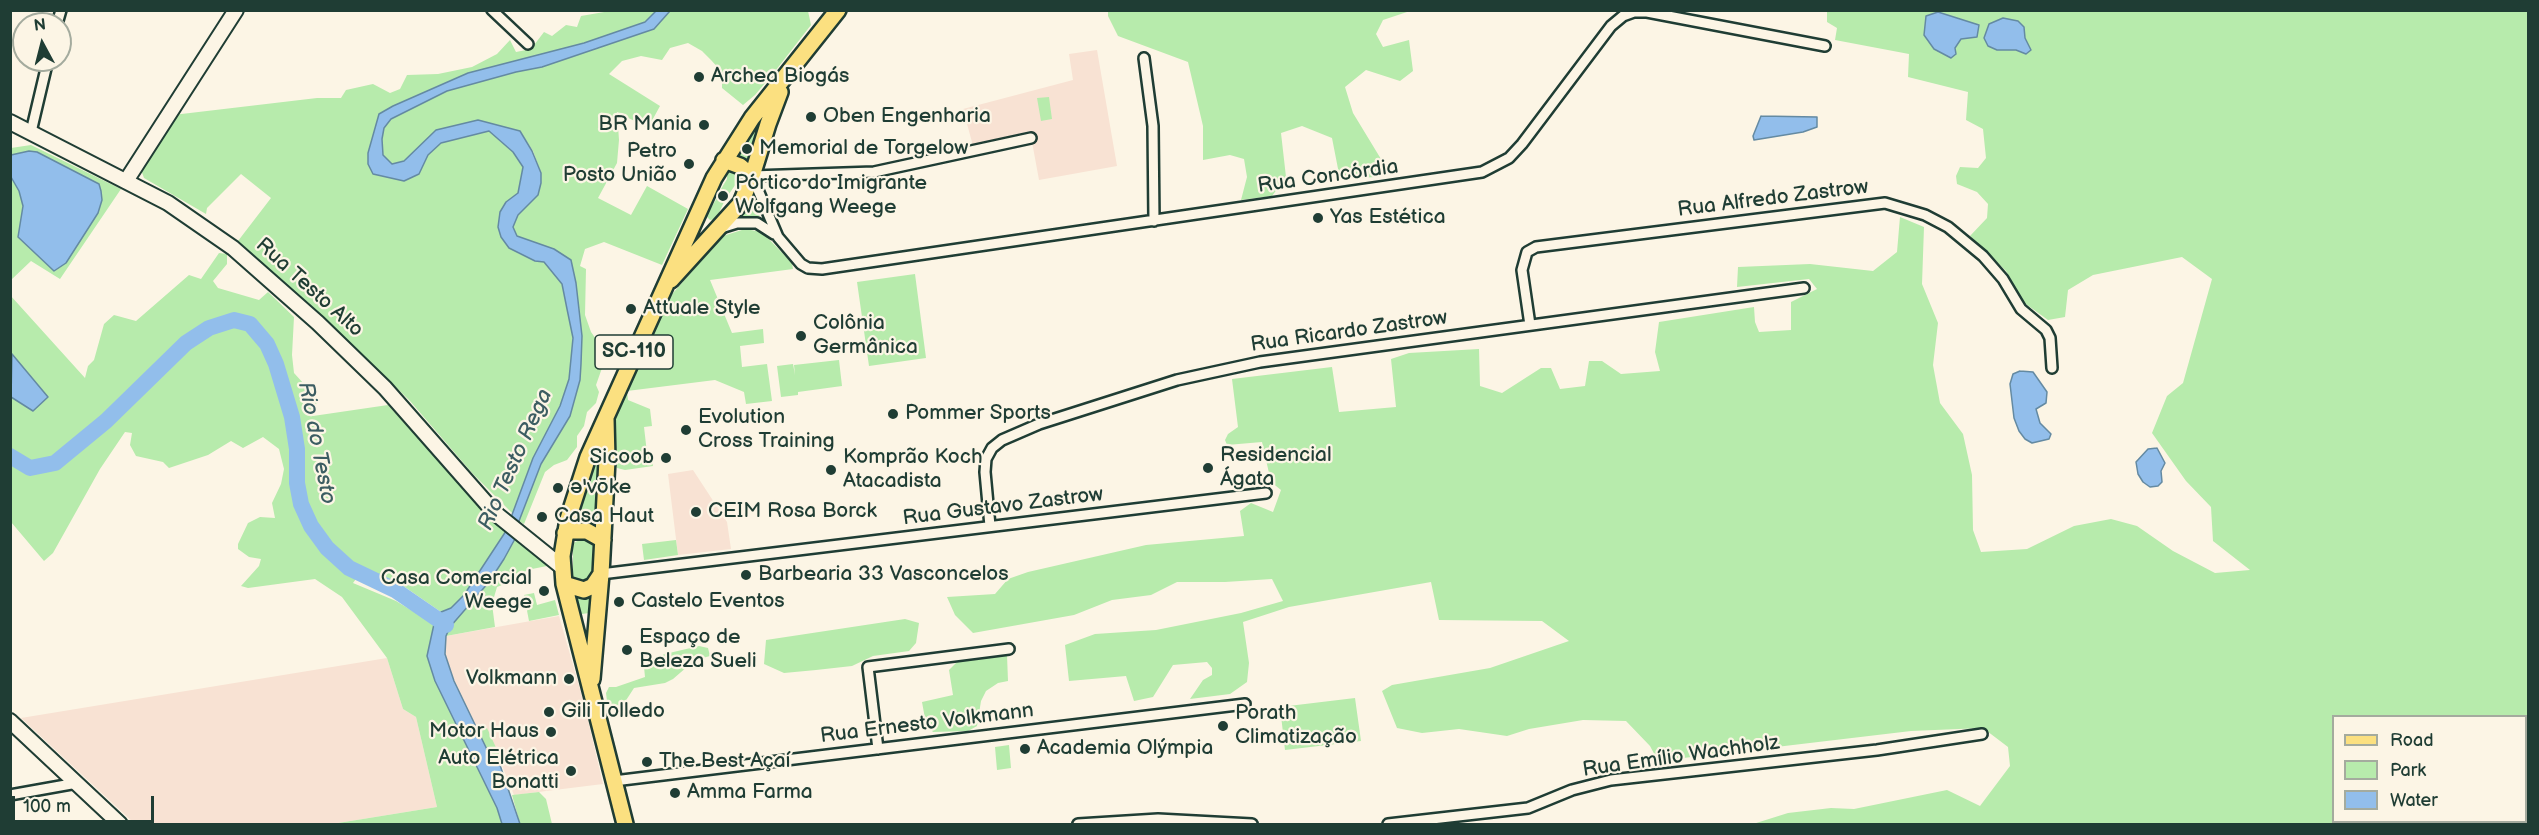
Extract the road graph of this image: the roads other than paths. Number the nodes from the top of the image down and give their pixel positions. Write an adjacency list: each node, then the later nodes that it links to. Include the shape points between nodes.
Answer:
1 (236, 10): 14 (main road)
2 (492, 10): 4 (street)
3 (838, 10): 8 (main road, SC-110)
4 (528, 44)
5 (1825, 46): 16 (street, Rua Concórdia, via 1634,12 1611,26 1522,144 1495,167 1464,175)
6 (1144, 58): 16 (street, via 1153,126)
7 (45, 72): 10 (street)
8 (788, 75): 12 (main road, SC-110); 13 (main road, SC-110, via 771,113)
9 (10, 122): 10 (main road, Rua Testo Alto)
10 (31, 132): 14 (main road, Rua Testo Alto)
11 (1031, 138): 13 (street, via 874,172)
12 (724, 160): 13 (main road); 15 (main road, SC-110)
13 (752, 177): 17 (main road, SC-110, via 741,203); 18 (street, Rua Concórdia)
14 (126, 181): 28 (main road, Rua Testo Alto, via 204,226 318,323 402,405 487,505)
15 (696, 216): 17 (main road, via 705,226); 19 (main road, SC-110)
16 (1154, 220): 18 (street, Rua Concórdia, via 815,270 801,264)
17 (720, 228): 18 (street, Rua Concórdia, via 757,223); 19 (main road, SC-110)
18 (778, 237)
19 (663, 288): 23 (main road, SC-110)
20 (1804, 288): 21 (street, Rua Ricardo Zastrow)
21 (1530, 325): 22 (street, Rua Alfredo Zastrow, via 1522,270 1527,252 1536,247 1885,203 1925,215 1948,227 1983,256 2021,309 2046,330); 25 (street, Rua Ricardo Zastrow, via 1229,367 1039,424 1002,440 986,459)
22 (2052, 368)
23 (606, 416): 26 (main road, SC-110, via 588,457); 27 (main road, SC-110, via 608,460)
24 (1266, 492): 25 (street, Rua Gustavo Zastrow)
25 (990, 526): 30 (street, Rua Gustavo Zastrow)
26 (564, 539): 27 (main road, via 587,531); 28 (main road); 29 (main road, SC-110)
27 (603, 540): 30 (main road, SC-110)
28 (535, 544): 29 (main road, Rua Testo Alto)
29 (562, 567): 31 (main road, SC-110)
30 (601, 574): 31 (main road, via 593,586 584,590); 33 (main road, SC-110)
31 (564, 584): 33 (main road, SC-110)
32 (1009, 649): 37 (street, via 868,667)
33 (592, 693): 38 (main road, SC-110)
34 (1245, 704): 37 (street, Rua Ernesto Volkmann)
35 (10, 721): 39 (main road)
36 (1982, 734): 45 (street, Rua Emílio Wachholz, via 1887,749 1611,780 1528,808)
37 (878, 749): 38 (street, Rua Ernesto Volkmann)
38 (614, 781): 42 (main road, SC-110)
39 (77, 783): 40 (street); 41 (main road)
40 (10, 795)
41 (120, 825)
42 (625, 825)
43 (1078, 825): 44 (street, via 1158,819)
44 (1252, 825)
45 (1388, 825)

